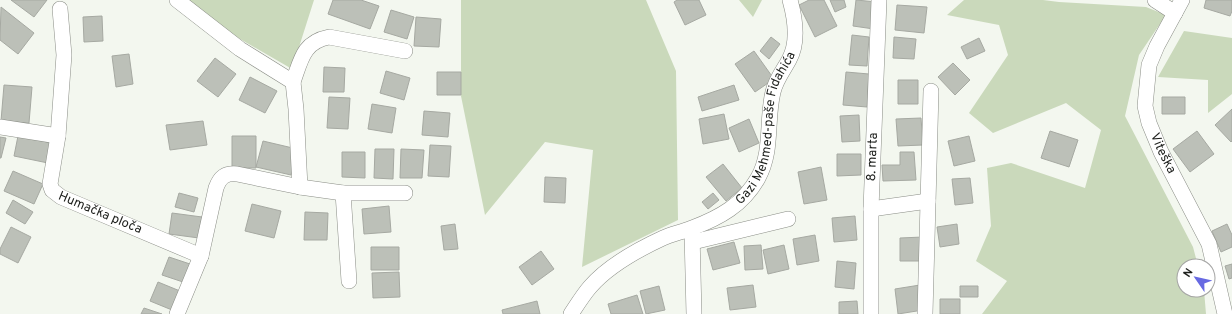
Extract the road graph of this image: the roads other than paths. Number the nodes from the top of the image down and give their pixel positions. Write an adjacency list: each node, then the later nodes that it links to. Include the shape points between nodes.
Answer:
1 (177, 0): 8 (street, via 240,49)
2 (790, 0): 18 (street, Gazi Mehmed-paše Fidahića, via 795,32 793,50 773,92 768,151 764,165 748,193)
3 (879, 0): 16 (street, 8. marta)
4 (1155, 0): 5 (street, Viteška)
5 (1179, 6): 26 (street, Viteška, via 1149,65 1145,106 1161,152 1209,244)
6 (60, 9): 11 (street, Humačka ploča, via 64,55)
7 (405, 51): 8 (street, via 329,37 322,38 309,46 303,54)
8 (293, 82): 12 (street)
9 (931, 91): 15 (street)
10 (0, 127): 11 (street)
11 (58, 136): 19 (street, Humačka ploča, via 50,184 56,194)
12 (300, 187): 13 (street); 19 (street, via 237,174 230,173 224,176 216,188)
13 (343, 193): 14 (street); 20 (street)
14 (405, 193)
15 (928, 201): 16 (street); 25 (street)
16 (871, 210): 24 (street, 8. marta)
17 (788, 219): 18 (street, Gazi Mehmed-paše Fidahića)
18 (692, 235): 22 (street, Gazi Mehmed-paše Fidahića, via 664,237 618,262 590,286); 23 (street)
19 (200, 256): 21 (street)
20 (349, 281)
21 (177, 314)
22 (571, 314)
23 (694, 314)
24 (871, 314)
25 (925, 314)
26 (1225, 314)

